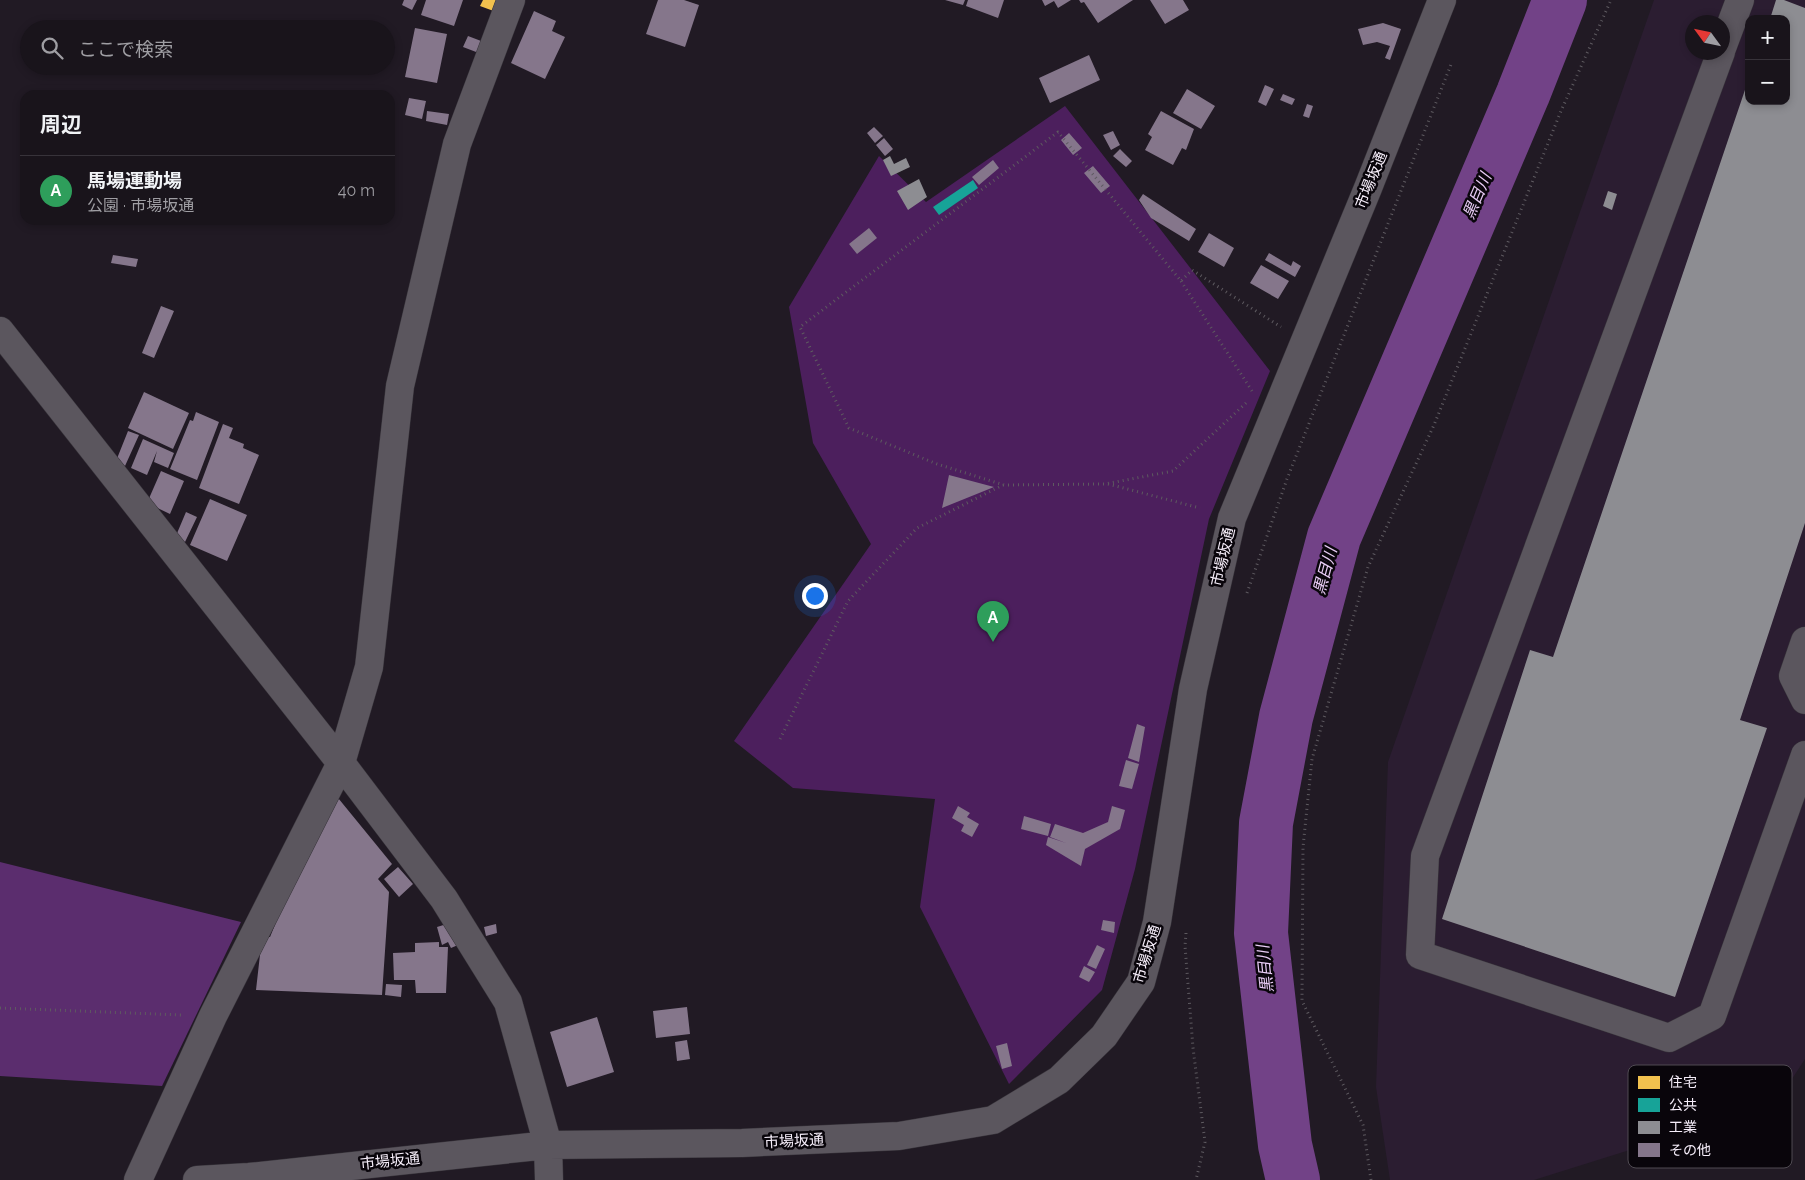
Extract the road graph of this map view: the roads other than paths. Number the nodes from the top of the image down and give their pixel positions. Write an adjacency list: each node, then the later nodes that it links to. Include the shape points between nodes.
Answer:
1 (511, 0): 10 (street, via 457,144 400,386 368,667)
2 (1442, 0): 11 (street, 市場坂通, via 1232,518 1193,689 1157,922 1141,982 1104,1036 1060,1080 993,1120 899,1136 742,1143)
3 (1740, 0): 4 (street)
4 (1730, 27)
5 (1718, 60): 9 (street, via 1425,856 1420,955 1668,1038 1712,1016)
6 (0, 331): 10 (street)
7 (1805, 641): 8 (street, via 1793,676)
8 (1805, 700)
9 (1805, 756)
10 (340, 762): 11 (street, via 444,899 508,1002); 12 (street, via 213,1016)
11 (548, 1145): 13 (street, 市場坂通); 14 (street)
12 (138, 1180)
13 (197, 1180)
14 (549, 1180)

